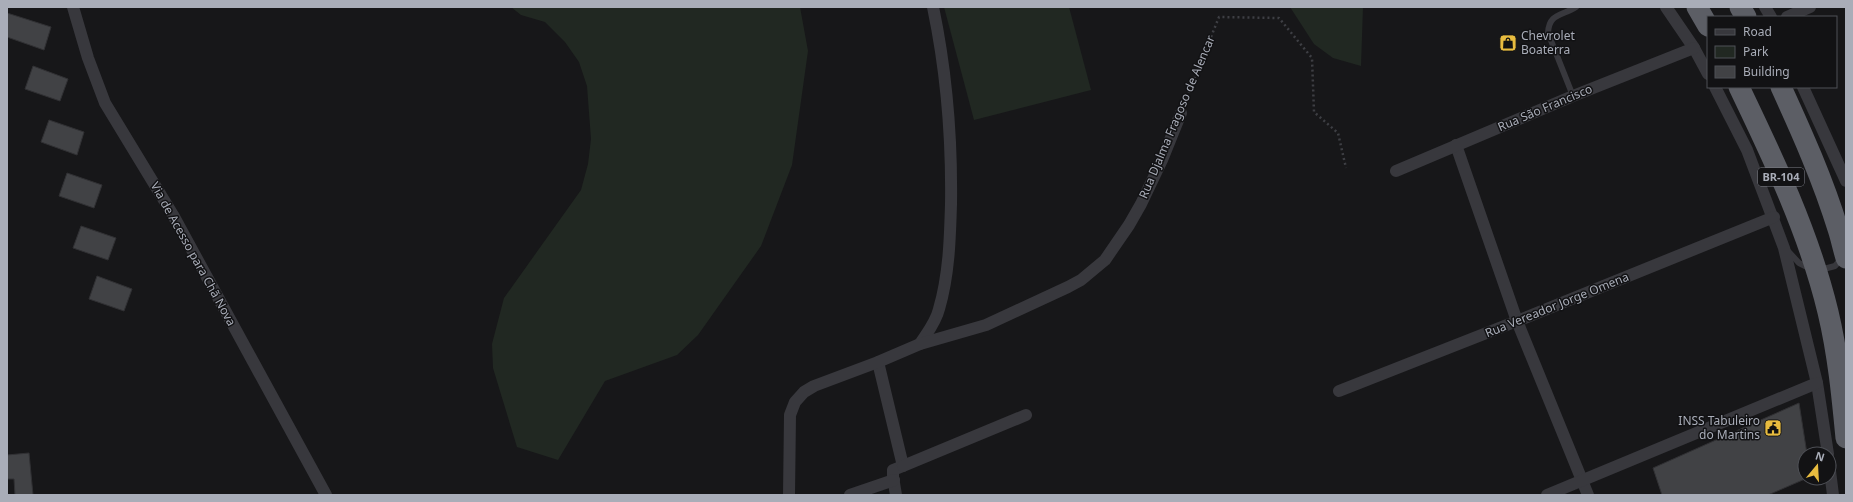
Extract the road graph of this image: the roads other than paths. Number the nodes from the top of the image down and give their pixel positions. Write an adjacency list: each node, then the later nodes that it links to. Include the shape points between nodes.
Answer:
1 (73, 7): 39 (street, Via de Acesso para Chã Nova, via 105,104 173,215)
2 (933, 7): 29 (street, via 946,79 950,125 950,242 939,310)
3 (1576, 7): 19 (lane, via 1556,16 1550,23 1548,34)
4 (1666, 7): 13 (street)
5 (1697, 7): 12 (highway)
6 (1740, 7): 9 (highway)
7 (1765, 7): 10 (street)
8 (1810, 7): 11 (street)
9 (1745, 16)
10 (1770, 16)
11 (1789, 16)
12 (1707, 24)
13 (1694, 48): 14 (street); 19 (street, Rua São Francisco)
14 (1707, 72)
15 (1715, 88): 24 (street, via 1747,150)
16 (1739, 88): 27 (highway, BR-104, via 1789,195)
17 (1781, 88): 26 (highway, BR-104, via 1806,143)
18 (1803, 88): 23 (street)
19 (1573, 96): 21 (street, Rua São Francisco)
20 (1181, 113): 29 (street, Rua Djalma Fragoso de Alencar, via 1141,204 1105,260 1068,287 986,324)
21 (1456, 145): 22 (street, Rua São Francisco); 28 (street)
22 (1396, 171)
23 (1846, 181)
24 (1774, 217): 25 (street); 28 (street, Rua Vereador Jorge Omena)
25 (1784, 248): 27 (lane, via 1799,263); 31 (street)
26 (1846, 255): 27 (lane, via 1835,266)
27 (1816, 270): 34 (highway, BR-104, via 1828,312 1840,374)
28 (1518, 321): 32 (street, Rua Vereador Jorge Omena); 38 (street)
29 (920, 344): 30 (street, Rua Djalma Fragoso de Alencar)
30 (878, 362): 36 (street); 40 (street, Rua Djalma Fragoso de Alencar, via 814,386 795,402 788,426)
31 (1817, 383): 35 (street); 38 (street)
32 (1339, 391)
33 (1026, 415): 36 (street)
34 (1846, 438)
35 (1827, 446)
36 (904, 466): 37 (street, via 893,470)
37 (894, 480): 41 (street); 42 (street)
38 (1582, 480): 43 (street); 44 (street)
39 (326, 495)
40 (789, 495)
41 (850, 495)
42 (896, 495)
43 (1547, 495)
44 (1588, 495)

